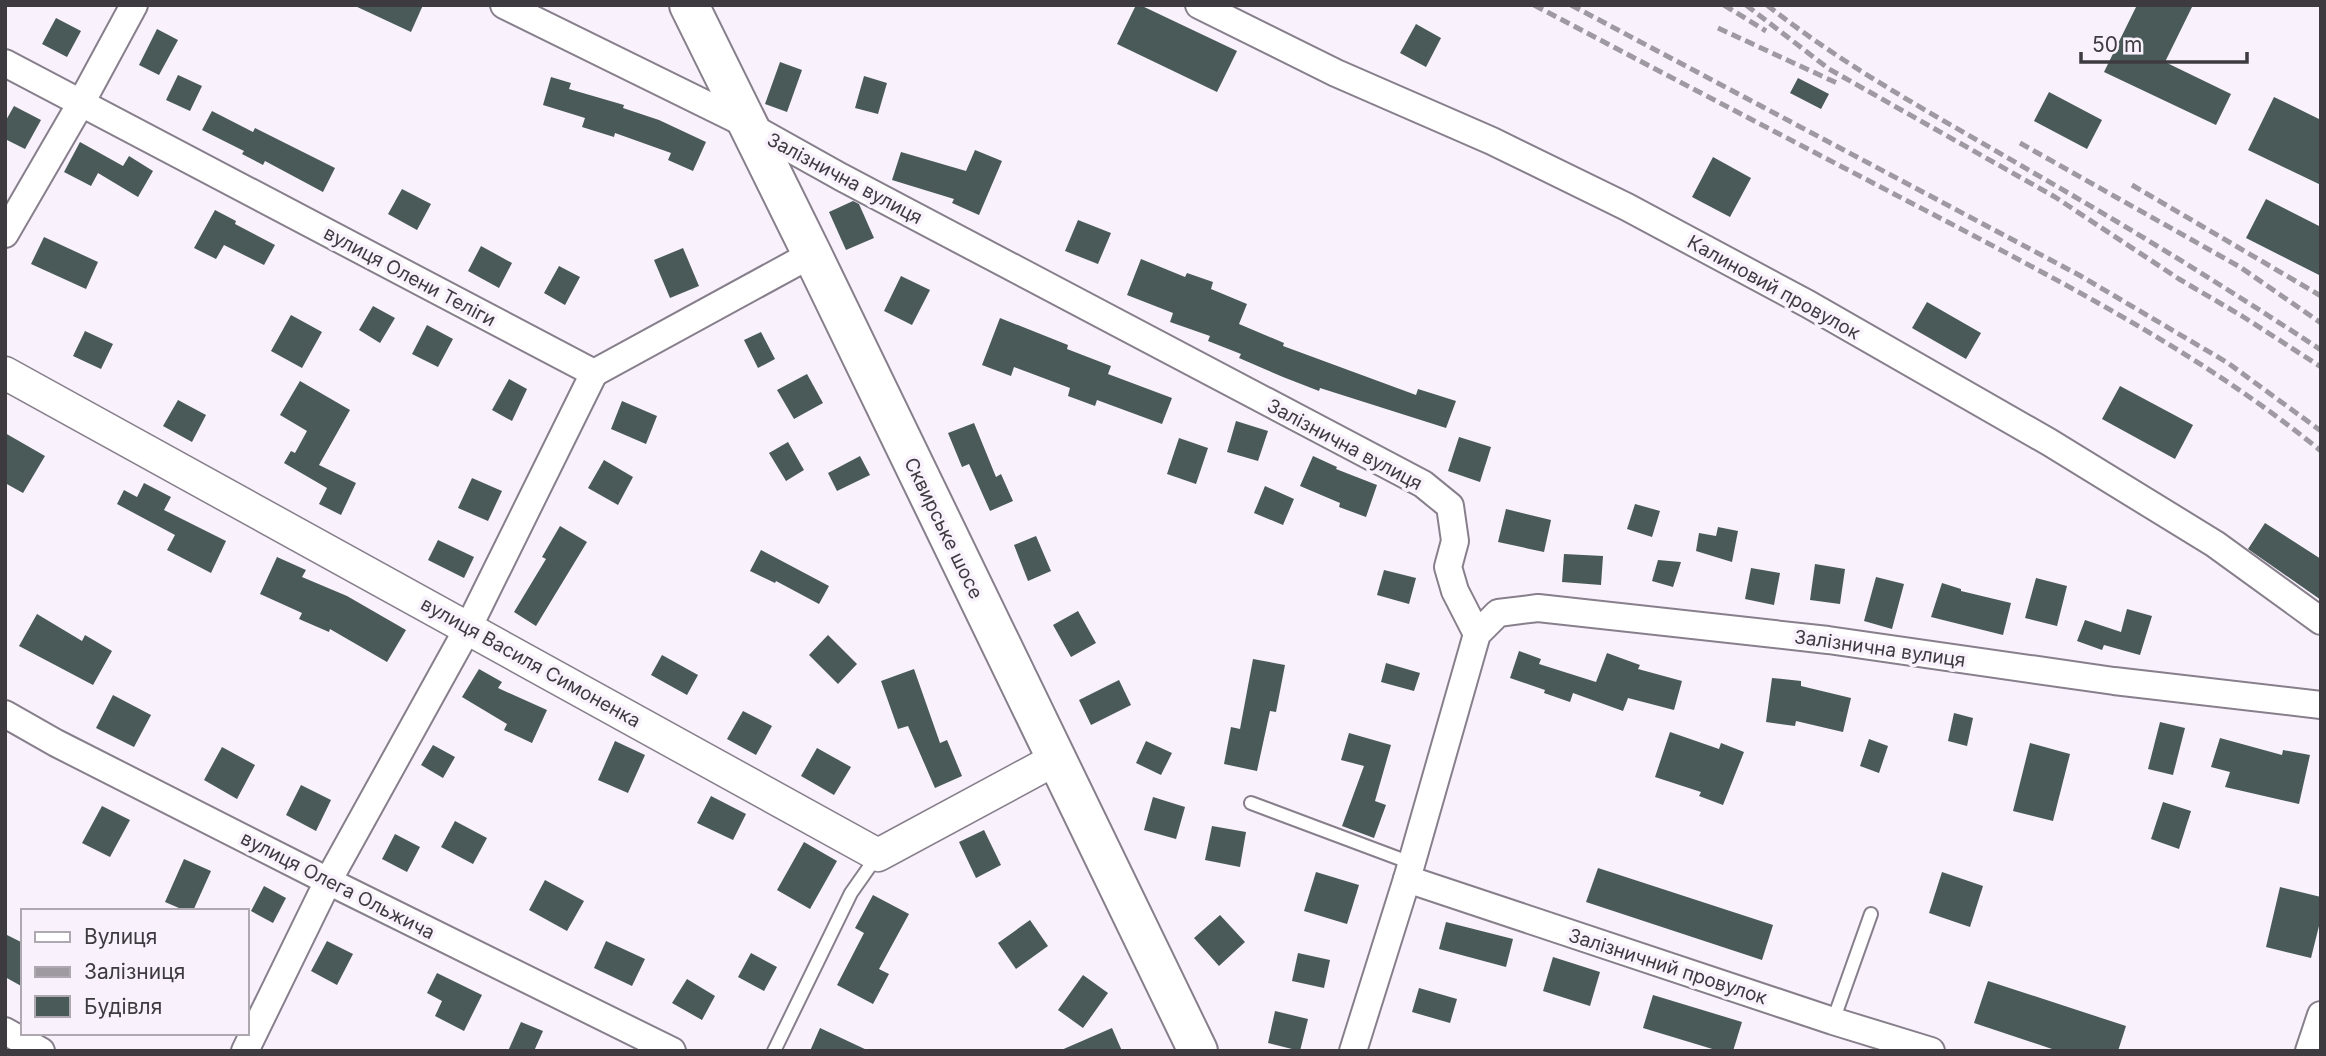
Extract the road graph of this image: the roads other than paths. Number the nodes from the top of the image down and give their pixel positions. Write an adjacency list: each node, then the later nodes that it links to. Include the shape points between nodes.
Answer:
1 (134, 5): 6 (street)
2 (504, 5): 7 (street, Залізнична вулиця)
3 (689, 5): 7 (main road, Сквирське шосе)
4 (1199, 5): 12 (street, Калиновий провулок, via 1627,207 1808,304 2180,522)
5 (5, 63): 6 (street, вулиця Олени Теліги)
6 (80, 103): 8 (street); 11 (street, вулиця Олени Теліги)
7 (746, 124): 9 (main road, Сквирське шосе); 14 (street, Залізнична вулиця, via 1423,484 1450,506 1455,541 1448,567)
8 (5, 234)
9 (812, 254): 11 (street); 17 (main road, Сквирське шосе)
10 (5, 373): 13 (street, вулиця Василя Симоненка)
11 (594, 373): 13 (street)
12 (2321, 621)
13 (468, 628): 19 (street, вулиця Василя Симоненка); 21 (street)
14 (1477, 634): 15 (street, Залізнична вулиця, via 1498,613 1538,608 1828,640); 20 (street)
15 (2321, 705)
16 (5, 714): 21 (street, вулиця Олега Ольжича)
17 (1056, 759): 19 (street); 30 (main road, Сквирське шосе)
18 (1251, 803): 20 (lane)
19 (878, 855): 29 (lane, via 851,893)
20 (1409, 871): 24 (street, Залізничний провулок); 31 (street)
21 (328, 881): 27 (street); 28 (street, вулиця Олега Ольжича)
22 (1871, 914): 24 (lane)
23 (2321, 1015): 33 (street)
24 (1833, 1021): 32 (street, Залізничний провулок)
25 (5, 1031): 26 (street)
26 (41, 1051)
27 (245, 1051)
28 (672, 1051)
29 (774, 1051)
30 (1198, 1051)
31 (1353, 1051)
32 (1931, 1051)
33 (2309, 1051)

